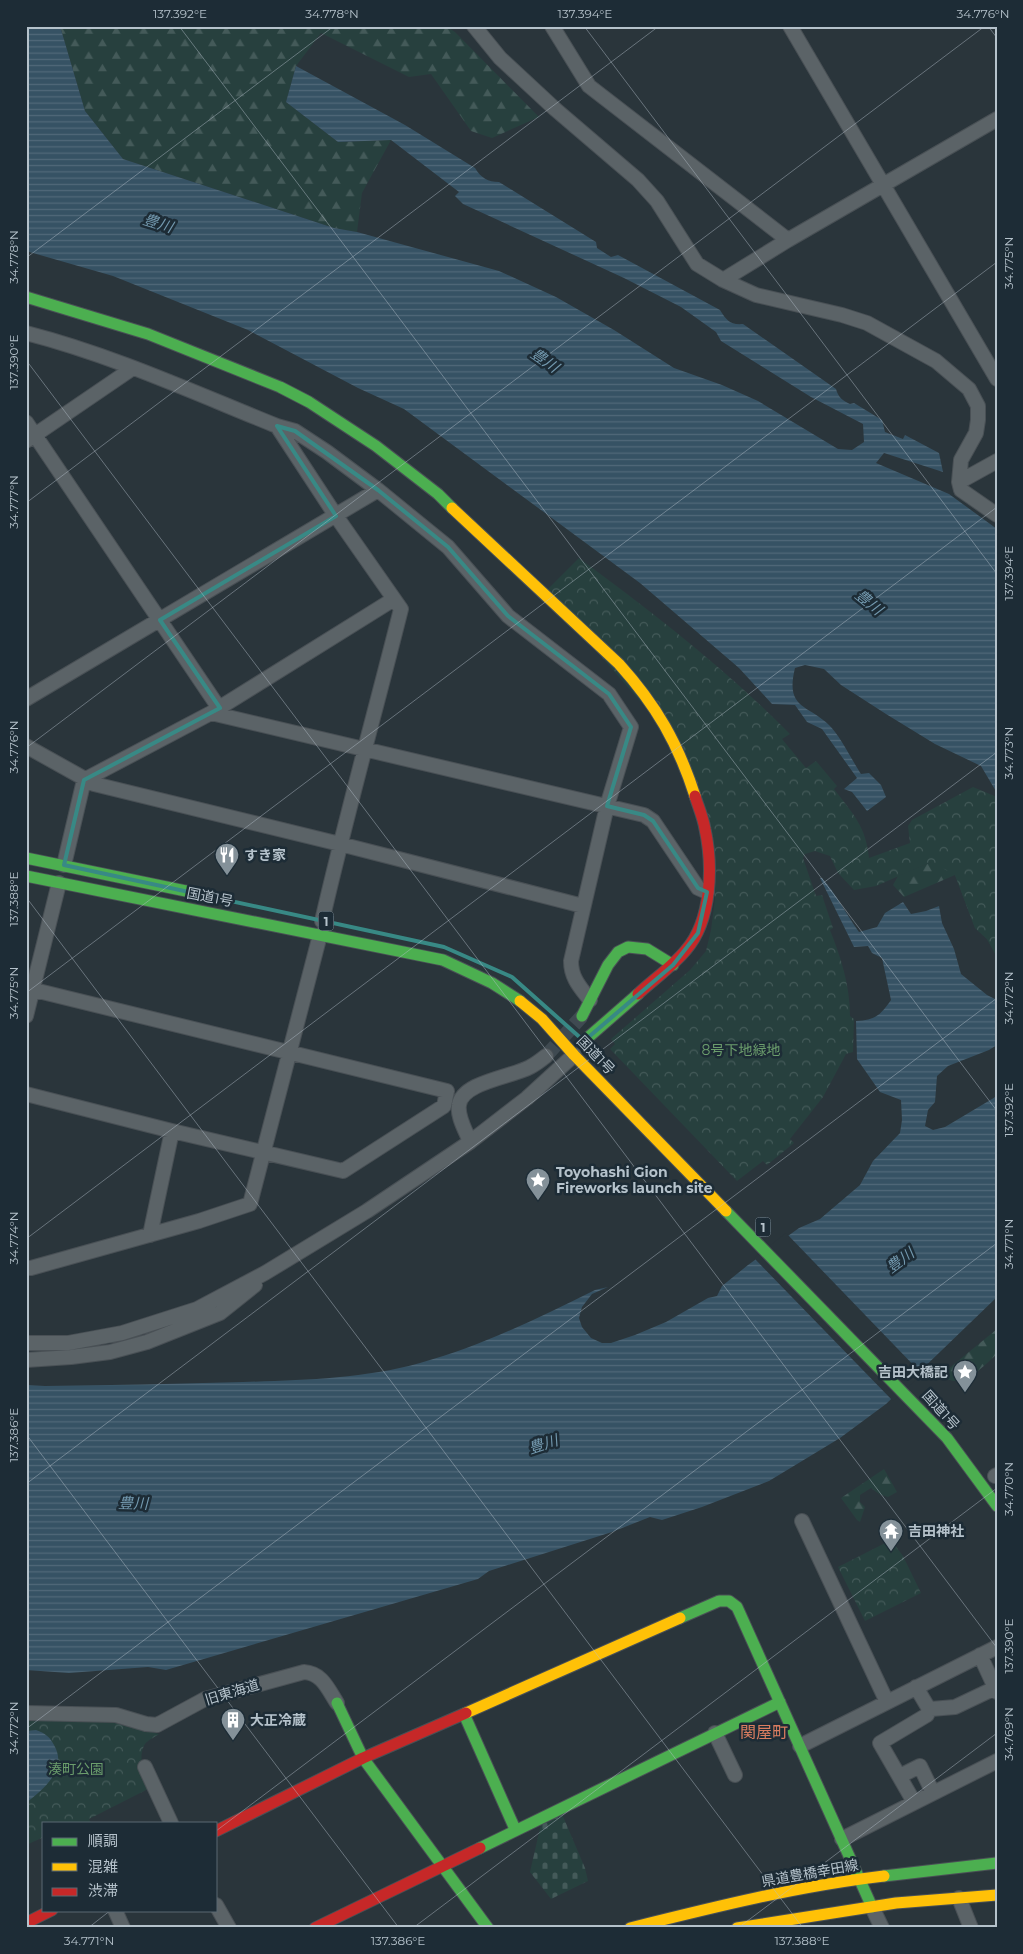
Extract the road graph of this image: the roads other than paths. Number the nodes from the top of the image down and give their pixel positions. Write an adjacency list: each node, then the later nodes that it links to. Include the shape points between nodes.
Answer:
1 (474, 26): 7 (street, via 500,58 638,180 657,201 697,264)
2 (552, 26): 6 (street, via 589,86)
3 (790, 26): 5 (street)
4 (997, 119): 5 (street)
5 (884, 185): 6 (street); 11 (street)
6 (788, 240): 7 (street)
7 (723, 280): 16 (street, via 756,295 867,323 951,372 969,389 978,406 976,433 960,460)
8 (26, 297): 33 (main road, via 148,334 280,387 335,418 438,494 619,664 660,715 674,740 698,801 709,852)
9 (26, 333): 10 (street)
10 (133, 368): 13 (street); 14 (street)
11 (997, 379)
12 (26, 422): 14 (street)
13 (277, 426): 17 (street, via 295,431); 19 (street)
14 (31, 438): 21 (street)
15 (997, 461): 16 (street)
16 (959, 482): 18 (street, via 962,490)
17 (378, 490): 19 (street); 27 (street, via 448,547 508,616 609,694 631,727)
18 (997, 515)
19 (336, 516): 20 (street); 21 (street)
20 (394, 599): 23 (street); 25 (street, via 401,608)
21 (160, 620): 22 (street); 23 (street)
22 (26, 699)
23 (215, 710): 25 (street); 26 (street)
24 (26, 746): 26 (street)
25 (366, 750): 27 (street); 28 (street)
26 (84, 780): 28 (street); 30 (street)
27 (607, 806): 33 (street, via 644,815 653,821 698,888); 35 (street)
28 (340, 844): 35 (street); 36 (street)
29 (26, 858): 30 (main road, 国道1号)
30 (64, 865): 34 (main road, 国道1号)
31 (26, 876): 32 (main road, 国道1号 / 1)
32 (59, 883): 36 (main road, 国道1号 / 1); 38 (street)
33 (707, 892): 37 (main road, via 704,919 698,933)
34 (227, 900)
35 (583, 906): 39 (street, via 570,961 575,981)
36 (322, 924): 42 (street); 45 (main road, 国道1号 / 1, via 443,960 482,978 536,1014)
37 (673, 965): 39 (main road, via 647,949 628,947 618,952 608,965); 43 (main road, 国道1号, via 581,1038)
38 (30, 989): 40 (street); 42 (street)
39 (590, 1000): 41 (main road)
40 (26, 1016)
41 (582, 1016)
42 (289, 1052): 49 (street); 49 (street, via 447,1091 444,1106 343,1171)
43 (594, 1052)
44 (546, 1056): 48 (street, via 531,1067 466,1092 458,1107)
45 (578, 1059): 48 (street); 55 (main road, 国道1号 / 1, via 922,1411 947,1438)
46 (26, 1094): 47 (street)
47 (172, 1131): 49 (street); 50 (street)
48 (470, 1142): 52 (street, via 367,1212)
49 (262, 1153): 50 (street, via 250,1204)
50 (150, 1235): 51 (street)
51 (26, 1268)
52 (265, 1273): 53 (street, via 197,1309 122,1333 68,1343); 54 (street, via 220,1313 147,1342 110,1352)
53 (26, 1342)
54 (26, 1360)
55 (997, 1506)
56 (802, 1521): 62 (street)
57 (997, 1646): 58 (street)
58 (980, 1655): 59 (street); 60 (street)
59 (916, 1687): 62 (street); 64 (street)
60 (996, 1690): 64 (street, via 955,1707)
61 (780, 1702): 66 (main road, via 737,1607 730,1601 719,1600); 67 (main road); 68 (main road)
62 (886, 1702): 68 (street)
63 (336, 1703): 65 (street, 旧東海道, via 318,1676 304,1672 206,1700 157,1725 116,1715); 69 (main road, 旧東海道)
64 (929, 1709): 73 (street, via 927,1715 880,1742)
65 (26, 1713)
66 (464, 1714): 69 (main road); 78 (main road)
67 (715, 1733): 72 (street); 78 (main road)
68 (800, 1746): 79 (main road)
69 (363, 1758): 77 (main road); 81 (main road, 旧東海道)
70 (997, 1761): 74 (street)
71 (145, 1767): 76 (street)
72 (734, 1775)
73 (900, 1776): 74 (street, via 920,1766); 75 (street)
74 (932, 1792): 75 (street)
75 (914, 1802): 79 (street)
76 (171, 1822)
77 (218, 1829)
78 (515, 1829): 81 (main road)
79 (842, 1839): 82 (main road)
80 (997, 1863): 82 (main road, 県道豊橋幸田線)
81 (443, 1865): 90 (main road); 93 (main road, 旧東海道)
82 (859, 1879): 85 (main road); 94 (main road, 県道豊橋幸田線, via 734,1902)
83 (997, 1895): 84 (main road)
84 (959, 1898): 85 (main road); 97 (street)
85 (872, 1907): 95 (main road); 96 (street)
86 (218, 1908): 92 (street)
87 (48, 1912): 89 (main road)
88 (116, 1912): 91 (street)
89 (26, 1923)
90 (319, 1927)
91 (123, 1928)
92 (229, 1928)
93 (488, 1928)
94 (630, 1928)
95 (737, 1928)
96 (882, 1928)
97 (971, 1928)

